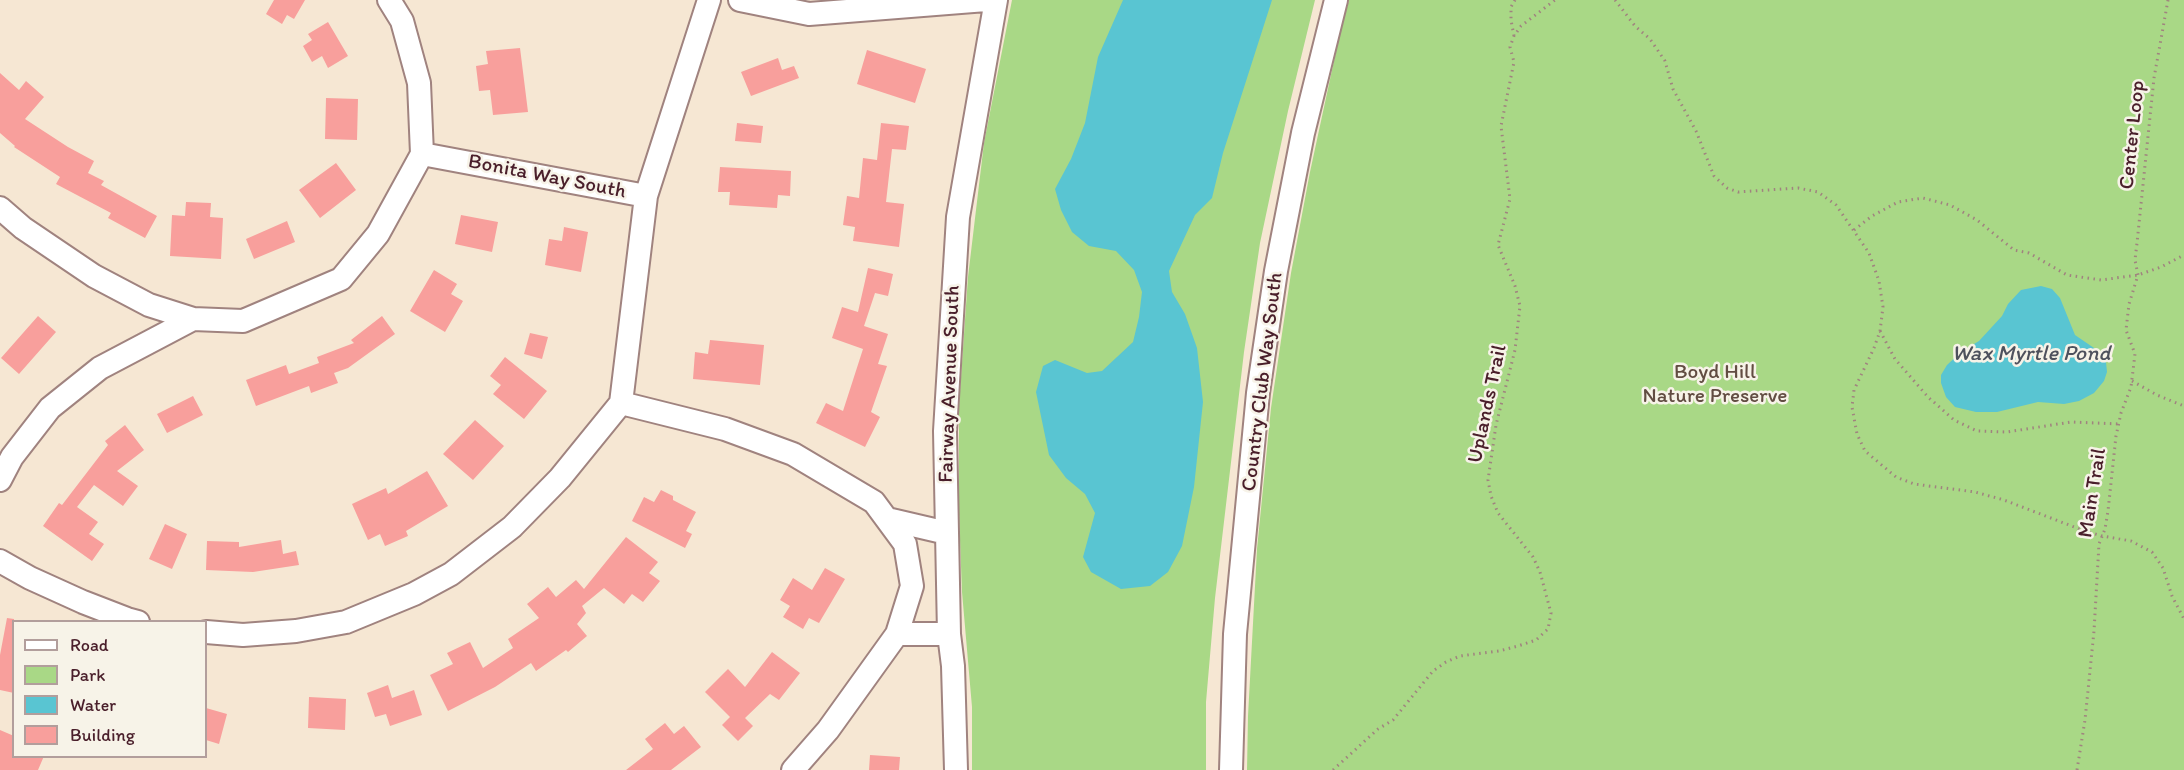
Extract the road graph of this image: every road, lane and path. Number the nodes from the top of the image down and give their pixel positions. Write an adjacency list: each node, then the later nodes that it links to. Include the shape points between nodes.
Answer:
1 (389, 0): 12 (street, via 402,21 419,83)
2 (708, 0): 13 (street, Bonita Way South)
3 (740, 0): 4 (street, via 809,15)
4 (986, 0)
5 (996, 0): 26 (street, Fairway Avenue South, via 958,217 945,431)
6 (1336, 0): 36 (street, Country Club Way South, via 1303,133 1276,271 1258,393 1235,634)
7 (1515, 0): 11 (path, Uplands Trail, via 1511,7)
8 (1555, 0): 11 (path, via 1526,21)
9 (1615, 0): 15 (path, via 1665,62 1680,104 1720,182 1738,192 1798,188 1818,192 1836,206)
10 (2168, 0): 17 (path, Center Loop, via 2154,78 2135,260)
11 (1514, 36): 37 (path, Uplands Trail, via 1510,47 1514,62 1512,80 1501,126 1510,199 1498,245 1520,306 1515,350 1496,425 1488,480 1498,513 1540,572 1551,614 1548,629 1536,640 1518,646 1446,662 1433,671 1393,720)
12 (422, 154): 13 (street, Bonita Way South); 18 (street, via 378,234 341,279 243,321)
13 (646, 196): 21 (street)
14 (0, 208): 18 (street, via 22,228 94,276 149,305)
15 (1854, 230): 17 (path, via 1898,202 1923,198 1950,205 1977,220 2014,250 2030,253 2067,274 2102,280); 19 (path, via 1869,253 1879,281 1883,307)
16 (2184, 255): 17 (path)
17 (2138, 274): 20 (path, Main Trail, via 2126,330 2135,354)
18 (193, 319): 24 (street, via 100,369 51,408 12,457)
19 (1880, 331): 23 (path, via 1895,359 1928,397 1954,420 1977,431 2007,432 2071,422); 27 (path, via 1854,390 1852,408 1857,434 1876,462 1914,484 1975,492)
20 (2132, 381): 22 (path); 23 (path, Main Trail)
21 (621, 403): 25 (street, via 725,429 793,454 874,501); 31 (street, via 560,478 512,528 451,574 414,594 346,621 296,631 243,635)
22 (2184, 406)
23 (2119, 424): 27 (path, Main Trail, via 2109,511)
24 (0, 480)
25 (887, 519): 26 (street); 32 (street, via 905,544 912,586)
26 (947, 532): 33 (street, Fairway Avenue South)
27 (2102, 536): 29 (path, via 2131,541 2152,552 2163,568); 38 (path, Main Trail)
28 (0, 561): 30 (street, via 83,602)
29 (2184, 619)
30 (132, 620)
31 (207, 632)
32 (897, 634): 33 (street); 34 (street, via 828,730)
33 (949, 634): 35 (street, Fairway Avenue South)
34 (793, 770)
35 (956, 770)
36 (1231, 770)
37 (1333, 770)
38 (2077, 770)

